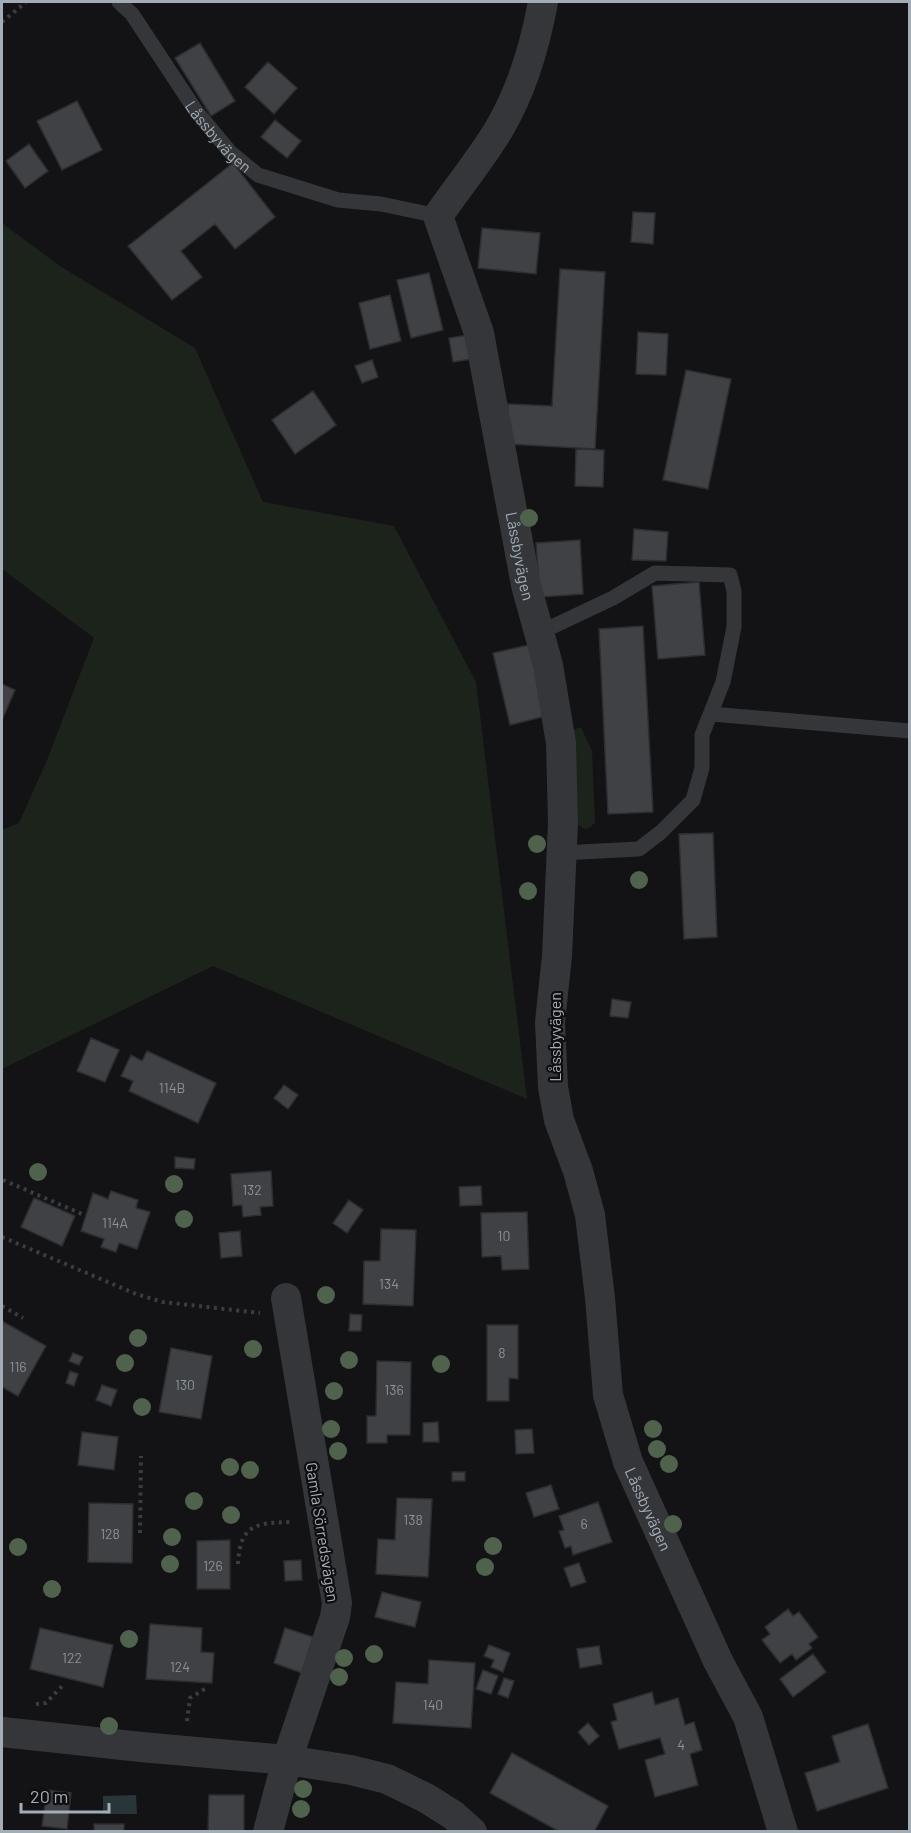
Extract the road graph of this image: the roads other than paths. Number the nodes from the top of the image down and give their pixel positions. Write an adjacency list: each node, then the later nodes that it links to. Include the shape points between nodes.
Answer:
1 (119, 2): 3 (lane, Låssbyvägen, via 132,14 196,111 230,152 258,175 338,200)
2 (543, 2): 3 (street, via 518,90 489,145)
3 (438, 216): 4 (street, Låssbyvägen, via 479,333 526,585)
4 (539, 633): 5 (lane, via 656,573 730,575 734,627 723,682); 7 (street, Låssbyvägen, via 561,743)
5 (711, 714): 6 (lane); 7 (lane, via 702,735 702,768 693,800 661,832 639,849)
6 (909, 731)
7 (561, 853): 13 (street, Låssbyvägen, via 550,1022 553,1087 590,1215 608,1395 628,1462 718,1661 748,1717)
8 (287, 1307): 10 (street, Gamla Sörredsvägen, via 336,1603 335,1617)
9 (2, 1732): 10 (street)
10 (288, 1760): 11 (street, Gamla Sörredsvägen); 12 (street, via 387,1779 426,1798)
11 (268, 1832)
12 (472, 1832)
13 (783, 1832)

